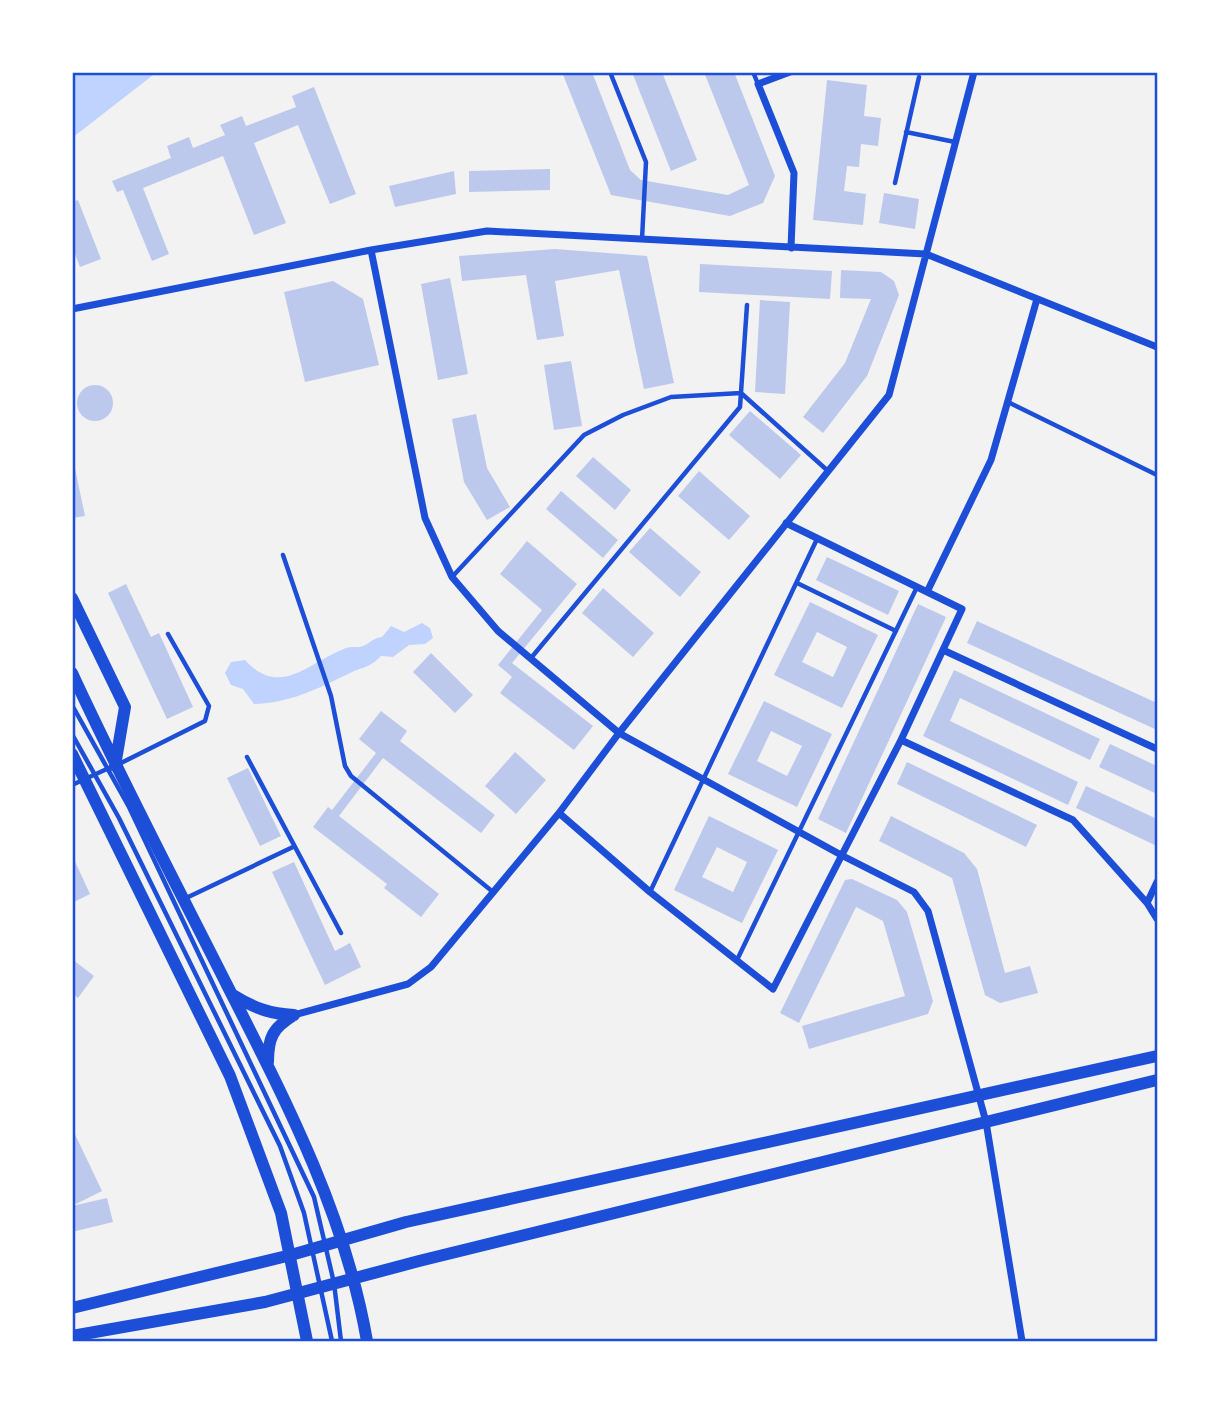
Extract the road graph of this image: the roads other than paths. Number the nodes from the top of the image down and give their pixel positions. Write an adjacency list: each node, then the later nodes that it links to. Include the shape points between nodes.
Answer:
1 (610, 72): 10 (lane, via 646,162)
2 (753, 72): 6 (lane)
3 (790, 72): 6 (street)
4 (974, 72): 8 (street)
5 (919, 77): 7 (lane)
6 (758, 84): 11 (street, via 794,173)
7 (906, 132): 8 (lane); 9 (lane)
8 (956, 143): 13 (street)
9 (895, 183)
10 (642, 240): 11 (street); 12 (street, via 487,231)
11 (791, 248): 13 (street)
12 (370, 250): 16 (street); 25 (street, via 425,518)
13 (926, 254): 14 (street); 20 (street, via 889,395)
14 (1037, 299): 17 (street); 19 (street)
15 (747, 305): 18 (lane)
16 (72, 309)
17 (1157, 347)
18 (741, 393): 20 (lane); 25 (lane, via 671,397 584,435); 33 (lane, via 740,407)
19 (1007, 402): 21 (lane); 28 (street, via 991,460)
20 (828, 471): 22 (street)
21 (1157, 475)
22 (786, 523): 23 (street); 36 (street)
23 (817, 538): 26 (lane); 27 (street)
24 (283, 555): 52 (lane, via 331,696 351,776)
25 (452, 577): 33 (street, via 498,631)
26 (797, 583): 30 (lane); 45 (lane)
27 (917, 587): 28 (street); 30 (lane)
28 (927, 592): 32 (street, via 962,610)
29 (72, 598): 42 (main road, via 125,707)
30 (896, 631): 47 (lane)
31 (168, 634): 42 (lane, via 209,706 205,721)
32 (943, 650): 38 (street); 39 (street)
33 (531, 658): 36 (street)
34 (72, 673): 42 (main road)
35 (72, 705): 42 (lane)
36 (619, 733): 45 (street); 46 (street)
37 (72, 734): 44 (lane)
38 (901, 740): 49 (street); 54 (street, via 1073,820)
39 (1157, 749)
40 (72, 754): 44 (main road)
41 (247, 757): 48 (lane)
42 (112, 767): 44 (lane); 53 (main road); 66 (lane, via 266,1090 314,1197)
43 (72, 769): 44 (main road)
44 (83, 779): 67 (lane, via 257,1096 293,1178); 68 (main road, via 230,1076 281,1213)
45 (705, 780): 47 (street); 51 (lane)
46 (559, 813): 51 (street); 52 (street)
47 (799, 833): 49 (street); 57 (lane)
48 (293, 847): 53 (lane); 56 (lane)
49 (843, 856): 57 (street, via 773,989); 63 (street, via 914,892 928,911)
50 (1157, 882): 54 (street)
51 (650, 892): 57 (street)
52 (494, 893): 59 (street, via 431,967 408,984)
53 (184, 900): 58 (main road)
54 (1147, 903): 55 (street)
55 (1157, 919)
56 (341, 933)
57 (737, 960)
58 (232, 994): 59 (main road, via 256,1009); 61 (main road)
59 (294, 1015): 61 (main road, via 277,1026 268,1040)
60 (1157, 1056): 63 (main road)
61 (268, 1066): 65 (main road, via 302,1134)
62 (1157, 1080): 64 (main road)
63 (980, 1096): 64 (street); 65 (main road, via 406,1222)
64 (986, 1122): 69 (main road); 78 (street)
65 (343, 1241): 66 (main road); 69 (main road)
66 (327, 1245): 67 (main road); 70 (lane)
67 (313, 1249): 68 (main road); 70 (lane)
68 (291, 1255): 71 (main road); 72 (main road)
69 (354, 1278): 70 (main road); 77 (main road)
70 (327, 1285): 71 (main road); 75 (lane); 76 (lane)
71 (298, 1292): 73 (main road, via 160,1323); 74 (main road)
72 (72, 1308)
73 (72, 1336)
74 (307, 1341)
75 (332, 1341)
76 (341, 1341)
77 (367, 1341)
78 (1021, 1341)

